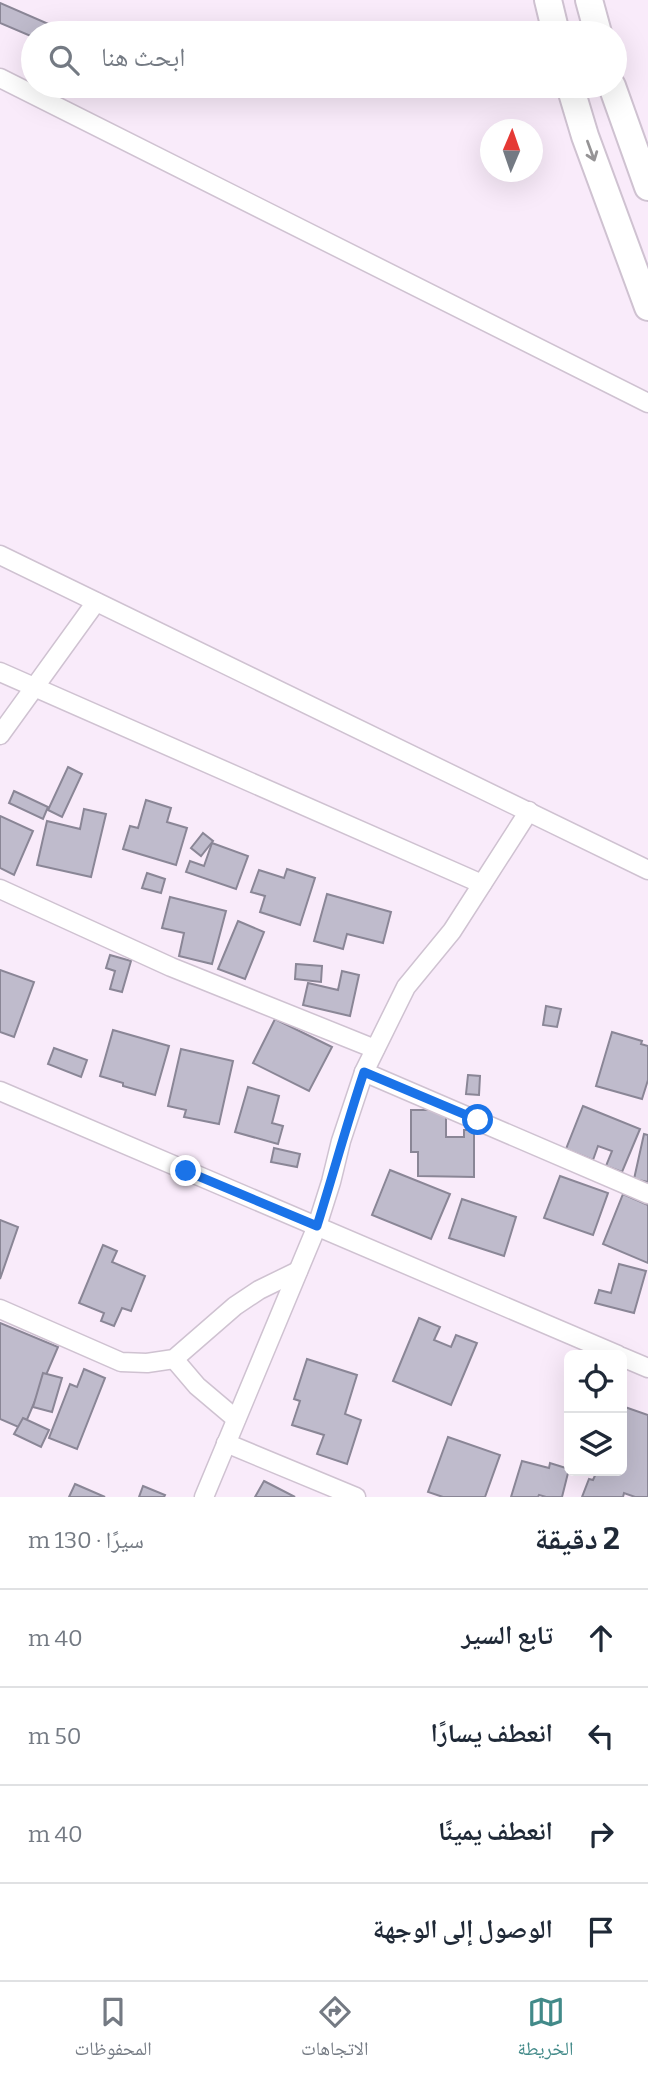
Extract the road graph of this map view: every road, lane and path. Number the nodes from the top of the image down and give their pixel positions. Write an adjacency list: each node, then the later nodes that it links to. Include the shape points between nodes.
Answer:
1 (548, 0): 3 (main road)
2 (589, 0): 4 (main road)
3 (553, 21)
4 (595, 21)
5 (0, 78): 6 (street)
6 (21, 89)
7 (39, 98): 12 (street)
8 (574, 98): 11 (main road, one-way to 11)
9 (616, 98): 10 (main road)
10 (648, 187)
11 (648, 307)
12 (648, 403)
13 (0, 555): 14 (street)
14 (96, 602): 16 (street); 18 (street)
15 (0, 672): 16 (street)
16 (34, 686): 17 (street); 20 (street)
17 (0, 735)
18 (529, 811): 19 (street); 20 (street)
19 (648, 870)
20 (482, 884): 22 (street, via 407,987)
21 (0, 889): 22 (street, via 171,967)
22 (376, 1049): 23 (street)
23 (364, 1072): 25 (street); 26 (street)
24 (0, 1091): 26 (street)
25 (648, 1194)
26 (317, 1226): 27 (street); 29 (street)
27 (298, 1271): 30 (street, via 235,1306); 33 (street)
28 (0, 1309): 30 (street, via 121,1362)
29 (606, 1350)
30 (174, 1359): 33 (street)
31 (627, 1359): 32 (street)
32 (648, 1368)
33 (236, 1419): 34 (street)
34 (226, 1443): 35 (street); 36 (street)
35 (204, 1497)
36 (356, 1497)

